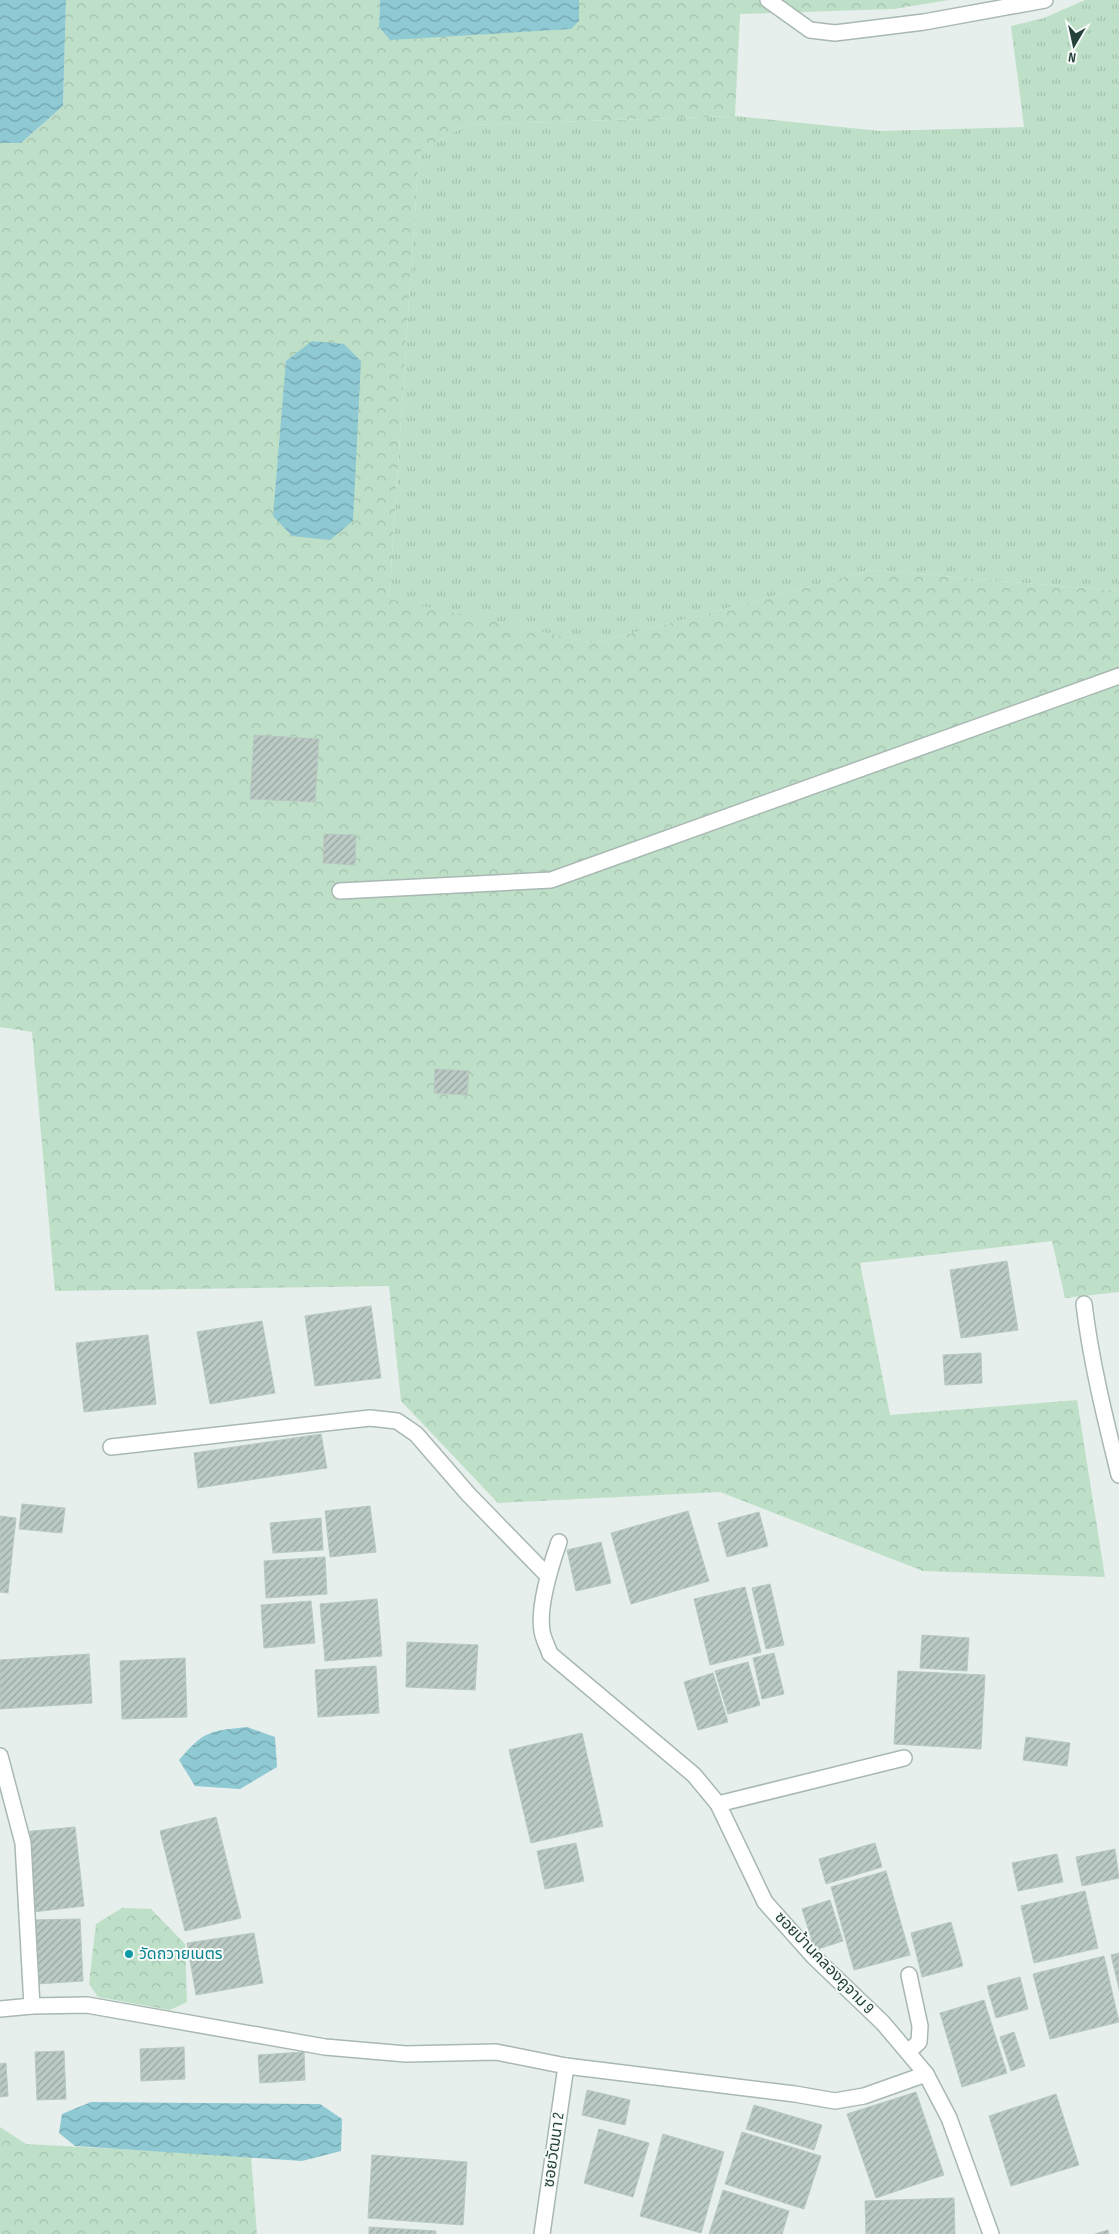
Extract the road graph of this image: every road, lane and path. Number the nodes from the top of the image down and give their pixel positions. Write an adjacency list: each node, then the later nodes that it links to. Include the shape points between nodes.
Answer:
1 (768, 0): 2 (street, via 810,30 835,33 924,22)
2 (1045, 0)
3 (1119, 676): 4 (street, via 551,880)
4 (340, 891)
5 (1084, 1304): 7 (street, via 1099,1396)
6 (111, 1447): 9 (street, via 370,1418 397,1421 416,1434)
7 (1119, 1475)
8 (559, 1542): 9 (street, ซอยบ้านคลองคูจาม 9)
9 (548, 1575): 12 (street, ซอยบ้านคลองคูจาม 9, via 542,1631 550,1654 675,1756)
10 (0, 1756): 14 (street, via 23,1842)
11 (904, 1758): 12 (street)
12 (718, 1804): 16 (street, ซอยบ้านคลองคูจาม 9, via 765,1902)
13 (909, 1975): 16 (street, via 920,2026 919,2042)
14 (32, 2006): 15 (street); 17 (street, via 87,2005 325,2047 406,2054 496,2052)
15 (0, 2009)
16 (908, 2052): 18 (street, ซอยบ้านคลองคูจาม 9)
17 (566, 2066): 18 (street, via 796,2094 835,2102 864,2096); 19 (street, ซอยวัฒนา 2)
18 (926, 2074): 20 (street, ซอยบ้านคลองคูจาม 9, via 950,2118)
19 (542, 2234)
20 (991, 2234)

